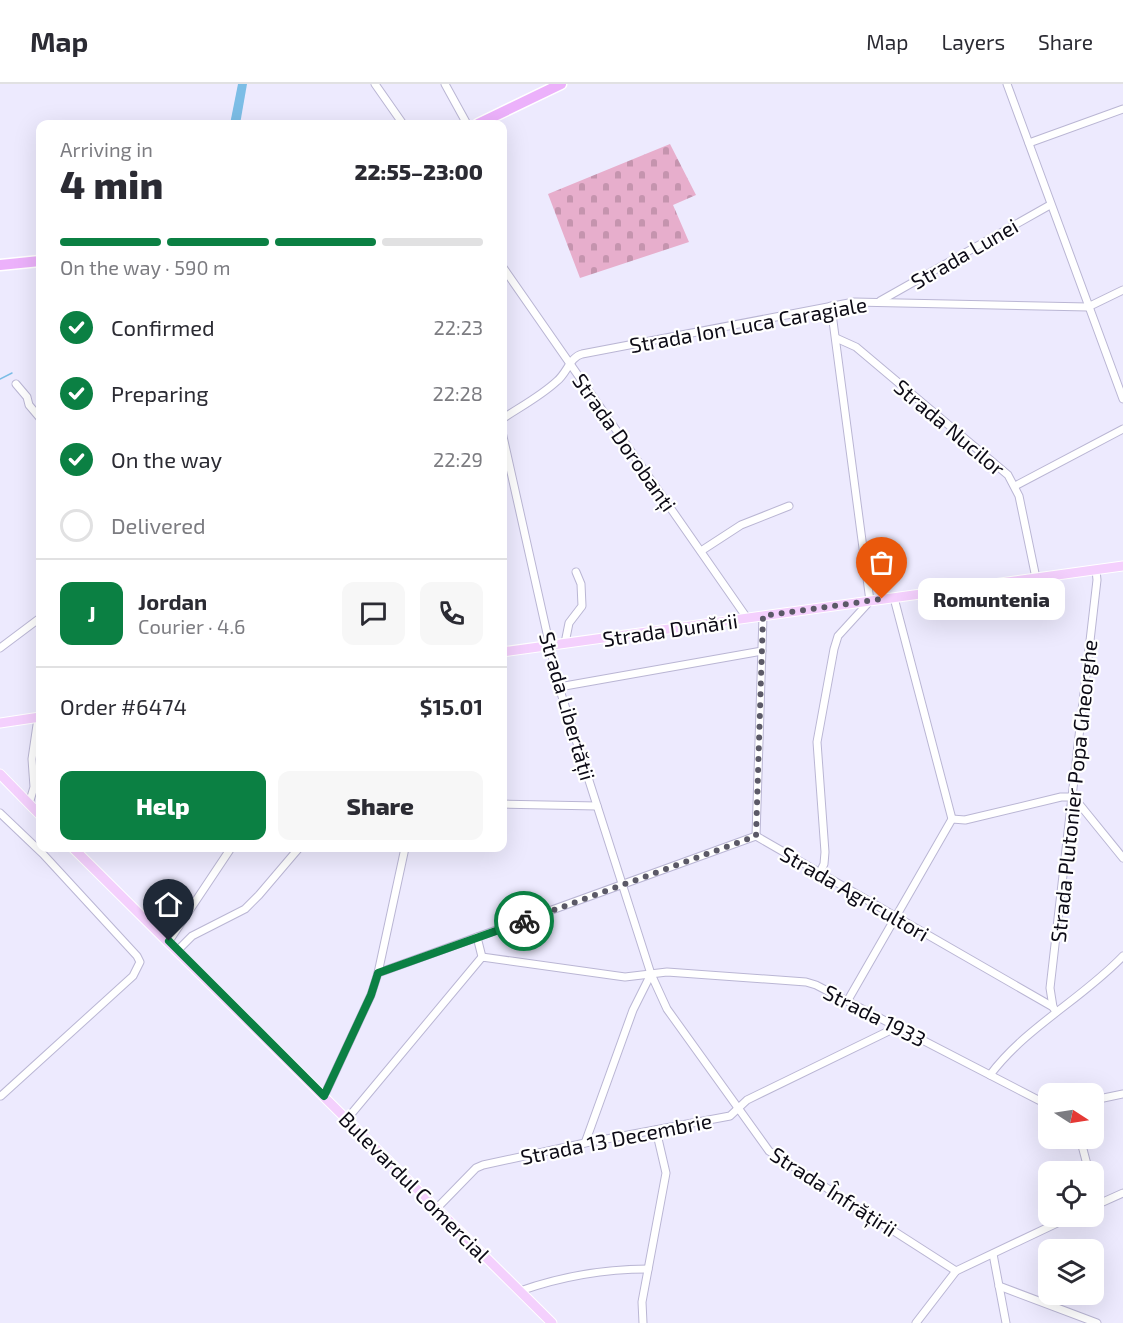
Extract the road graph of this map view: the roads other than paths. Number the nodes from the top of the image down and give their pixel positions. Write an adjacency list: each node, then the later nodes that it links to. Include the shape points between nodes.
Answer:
1 (375, 84): 6 (street)
2 (445, 84): 7 (street)
3 (561, 84): 8 (highway)
4 (1007, 84): 9 (street)
5 (1123, 109): 9 (street)
6 (400, 120)
7 (465, 120)
8 (486, 120)
9 (1029, 143): 10 (street)
10 (1050, 205): 15 (street, Strada Lunei); 17 (street)
11 (36, 261): 12 (highway)
12 (0, 265)
13 (507, 278): 19 (street, Strada Dorobanți)
14 (1123, 290): 17 (street, Strada Ion Luca Caragiale)
15 (878, 302): 16 (street, Strada Ion Luca Caragiale); 17 (street, Strada Ion Luca Caragiale)
16 (831, 306): 18 (street); 19 (street, Strada Ion Luca Caragiale, via 582,354)
17 (1088, 307): 21 (street)
18 (836, 338): 26 (street, Strada Nucilor, via 856,347 998,466); 34 (street)
19 (570, 365): 23 (street, Strada Ion Luca Caragiale, via 554,383); 28 (street, Strada Dorobanți)
20 (16, 384): 22 (street)
21 (1123, 399)
22 (36, 413)
23 (507, 416)
24 (1123, 429): 26 (street)
25 (507, 455): 39 (street, Strada Libertății)
26 (1015, 486): 32 (street, Strada Nucilor)
27 (789, 506): 28 (street, via 741,525)
28 (701, 551): 36 (street, Strada Dorobanți)
29 (1123, 566): 30 (main road, Strada Dunării)
30 (1096, 570): 32 (main road, Strada Dunării); 48 (street, Strada Plutonier Popa Gheorghe)
31 (576, 572): 38 (street, via 582,606 569,623)
32 (1036, 578): 33 (main road, Strada Dunării)
33 (894, 598): 34 (main road, Strada Dunării); 54 (street)
34 (870, 601): 35 (main road, Strada Dunării); 63 (street, via 838,636 830,671 817,742 825,858)
35 (763, 616): 36 (main road, Strada Dunării); 42 (street)
36 (747, 618): 38 (main road, Strada Dunării)
37 (36, 621): 40 (street)
38 (565, 643): 39 (main road, Strada Dunării)
39 (549, 646): 41 (main road, Strada Dunării); 43 (street, Strada Libertății)
40 (0, 648)
41 (507, 651)
42 (762, 651): 43 (street); 55 (street)
43 (560, 687): 51 (street, Strada Libertății)
44 (36, 718): 45 (main road)
45 (0, 723)
46 (36, 736): 49 (street, via 32,759 34,787)
47 (0, 774): 49 (main road)
48 (1071, 798): 54 (street); 62 (street); 74 (street, Strada Plutonier Popa Gheorghe, via 1050,988)
49 (29, 804): 52 (main road)
50 (507, 804): 51 (street)
51 (597, 806): 64 (street, Strada Libertății)
52 (36, 811)
53 (0, 813): 56 (street)
54 (952, 819): 65 (street)
55 (756, 836): 63 (street, Strada Agricultori); 64 (street, Strada Agricultori)
56 (36, 848)
57 (40, 852): 78 (street, via 140,962 133,976)
58 (77, 852): 67 (main road, Bulevardul Comercial)
59 (228, 852): 67 (street)
60 (296, 852): 68 (street, via 245,909 192,936)
61 (404, 852): 71 (street)
62 (1123, 858)
63 (820, 872): 65 (street, Strada Agricultori)
64 (622, 885): 66 (street, Strada Agricultori); 72 (street, Strada Libertății)
65 (896, 916): 73 (street); 74 (street, Strada Agricultori)
66 (477, 936): 70 (street); 71 (street, Strada Agricultori)
67 (169, 941): 68 (main road, Bulevardul Comercial)
68 (178, 950): 79 (main road, Bulevardul Comercial)
69 (1123, 956): 74 (street, via 1100,979)
70 (482, 957): 72 (street, Strada 1933, via 625,977); 83 (street)
71 (378, 973): 79 (street)
72 (651, 974): 73 (street, Strada 1933, via 806,982); 82 (street, Strada Înfrățirii, via 667,1009); 85 (street)
73 (848, 1000): 75 (street, Strada 1933)
74 (1054, 1009): 76 (street)
75 (897, 1027): 76 (street, Strada 1933); 82 (street, Strada 13 Decembrie)
76 (990, 1075): 81 (street, Strada 1933)
77 (1123, 1094): 80 (street)
78 (1, 1096)
79 (324, 1096): 83 (main road, Bulevardul Comercial)
80 (1104, 1098)
81 (1038, 1100)
82 (738, 1107): 84 (street, Strada 13 Decembrie, via 730,1116); 92 (street, Strada Înfrățirii, via 769,1150)
83 (347, 1119): 88 (main road, Bulevardul Comercial)
84 (656, 1130): 85 (street, Strada 13 Decembrie); 91 (street, via 666,1173)
85 (585, 1143): 88 (street, Strada 13 Decembrie, via 476,1168)
86 (1123, 1192): 87 (street)
87 (1104, 1201)
88 (437, 1208): 94 (main road, Bulevardul Comercial)
89 (1049, 1227): 90 (street)
90 (993, 1254): 92 (street); 93 (street)
91 (648, 1269): 94 (street, via 578,1276); 96 (street)
92 (956, 1271): 97 (street)
93 (999, 1286): 98 (street); 99 (street)
94 (520, 1291): 95 (main road, Bulevardul Comercial)
95 (552, 1323)
96 (643, 1323)
97 (916, 1323)
98 (1006, 1323)
99 (1097, 1323)

